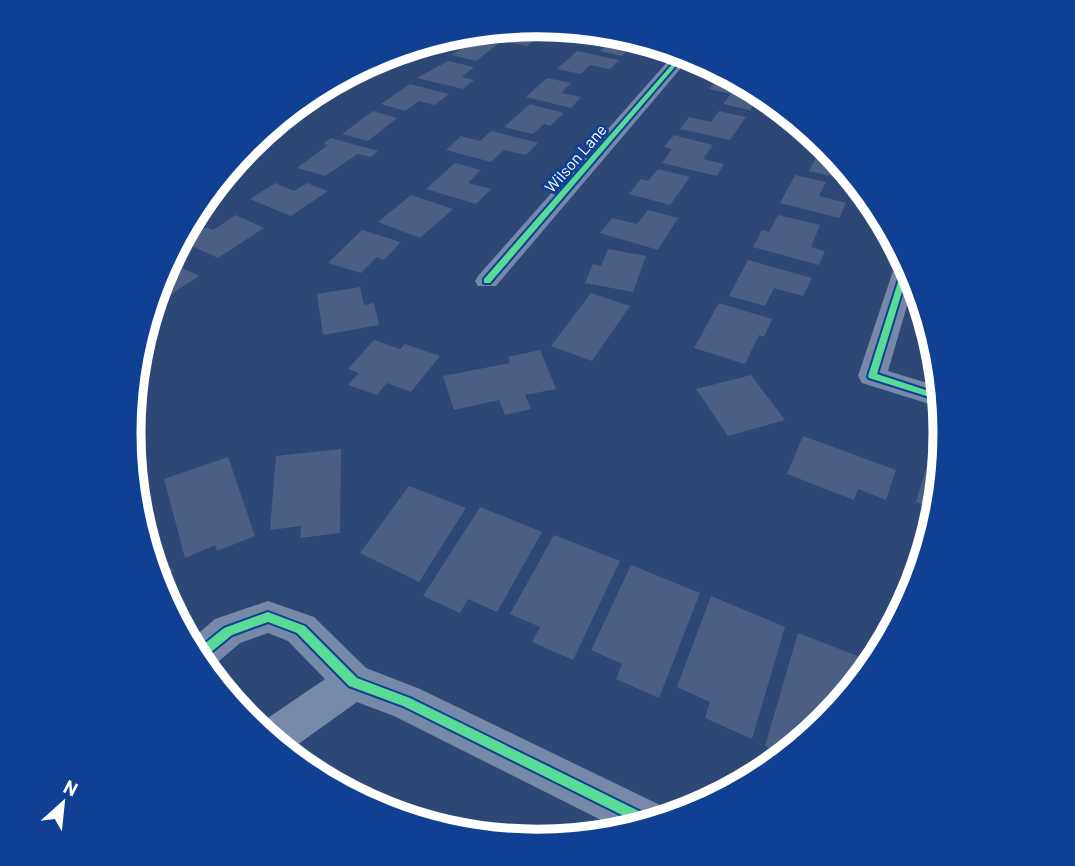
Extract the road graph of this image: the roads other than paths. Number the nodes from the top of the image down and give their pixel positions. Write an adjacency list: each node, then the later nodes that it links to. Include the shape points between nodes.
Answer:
1 (677, 62): 3 (street, Wilson Lane)
2 (903, 278): 4 (street, via 872,376)
3 (487, 281)
4 (932, 395)
5 (206, 650): 6 (street, via 228,631 268,617 301,629)
6 (353, 682): 7 (street); 8 (street, via 406,702)
7 (279, 734)
8 (638, 817)

